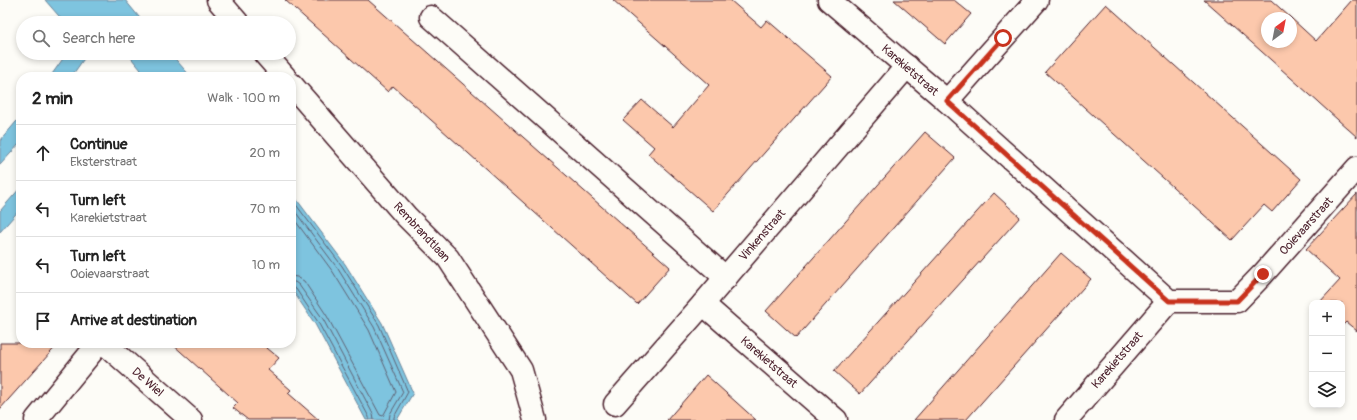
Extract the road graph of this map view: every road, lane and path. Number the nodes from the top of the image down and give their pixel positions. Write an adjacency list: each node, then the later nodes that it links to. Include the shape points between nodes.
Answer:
1 (218, 0): 4 (street)
2 (829, 0): 7 (street, Karekietstraat)
3 (1037, 0): 10 (street)
4 (232, 16)
5 (430, 17): 12 (street)
6 (270, 60): 8 (street)
7 (907, 66): 10 (street, Karekietstraat); 12 (street, Vinkenstraat)
8 (281, 72)
9 (296, 90): 18 (street, Rembrandtlaan, via 406,216 448,258 521,370)
10 (947, 101): 13 (street, Karekietstraat)
11 (1357, 168): 13 (street, Ooievaarstraat, via 1237,301)
12 (726, 278): 14 (street, Vinkenstraat)
13 (1169, 301): 22 (street, Karekietstraat)
14 (703, 304): 17 (street, Vinkenstraat); 21 (street, Karekietstraat)
15 (94, 348): 19 (street)
16 (110, 348): 20 (street, De Wiel)
17 (615, 404)
18 (528, 417)
19 (36, 420)
20 (192, 420)
21 (836, 420)
22 (1066, 420)

